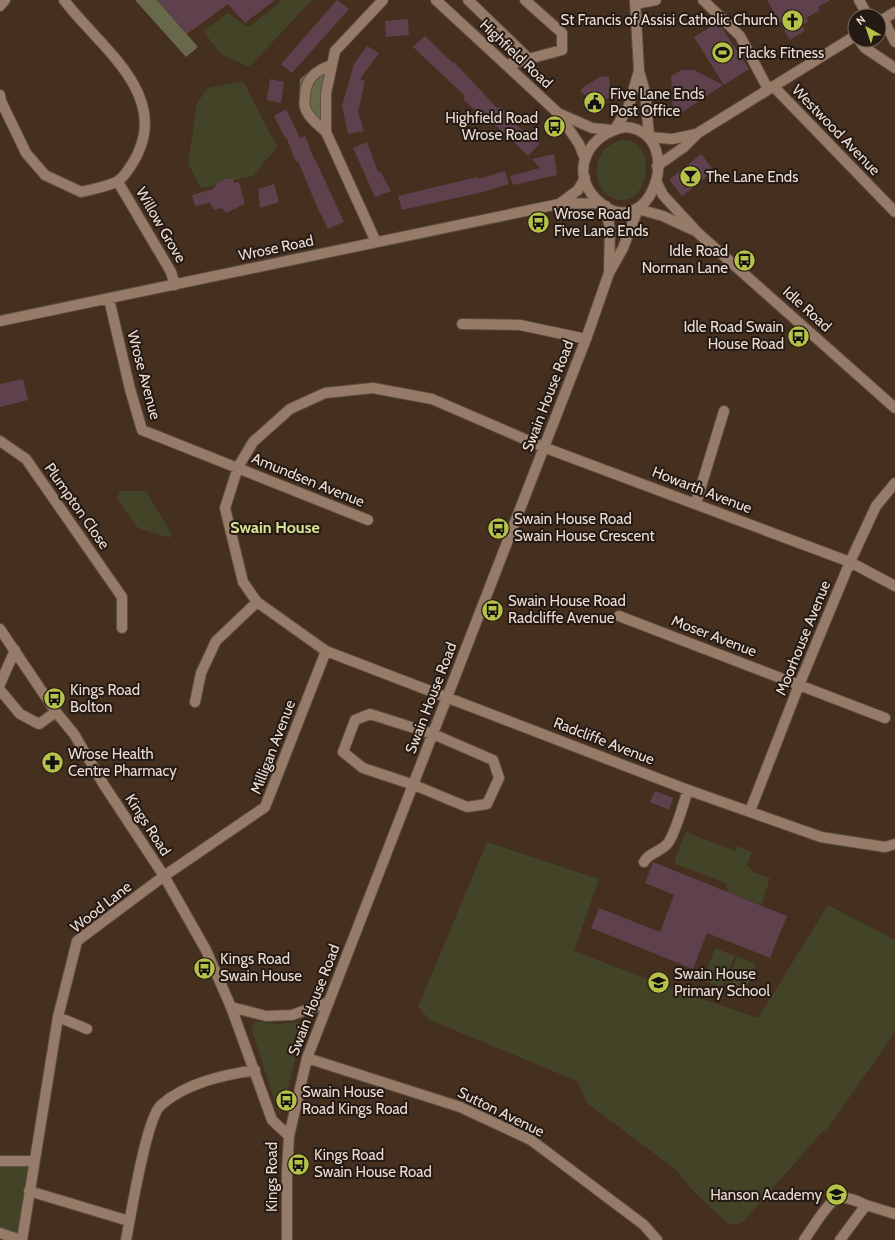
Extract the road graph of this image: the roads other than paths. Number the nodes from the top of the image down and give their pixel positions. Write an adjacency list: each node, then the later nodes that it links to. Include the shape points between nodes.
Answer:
1 (5, 0): 10 (street)
2 (64, 0): 31 (street, via 124,68 145,108 145,136 136,159)
3 (383, 0): 16 (street, via 335,51)
4 (436, 0): 17 (street, Highfield Road)
5 (468, 0): 15 (street)
6 (525, 0): 15 (street, via 562,33 562,50)
7 (656, 0): 9 (street)
8 (703, 0): 20 (street, Westwood Avenue, via 740,36)
9 (635, 2): 19 (street)
10 (0, 6)
11 (887, 29): 13 (street)
12 (847, 41): 20 (street)
13 (895, 42)
14 (865, 48): 18 (street)
15 (529, 58): 17 (street)
16 (332, 65): 24 (street, via 326,94); 24 (street, via 324,67 311,77 305,91 304,106 307,113)
17 (506, 65): 22 (street, Highfield Road)
18 (895, 68)
19 (639, 71): 23 (street, via 628,108); 26 (street, via 645,92)
20 (771, 87): 25 (street); 35 (street, Westwood Avenue)
21 (0, 95): 31 (street, via 26,153 45,175 81,192)
22 (558, 113): 23 (street, Highfield Road, via 592,128); 27 (street, Highfield Road, via 579,144)
23 (614, 129): 26 (street, via 632,128 644,132); 27 (street, via 593,143)
24 (326, 132): 37 (street)
25 (698, 133): 26 (street, via 672,139); 28 (street)
26 (649, 137): 28 (street, via 656,151)
27 (585, 160): 29 (street)
28 (657, 166): 30 (street)
29 (585, 178): 32 (street, Wrose Road, via 578,190); 33 (street, via 591,192)
30 (656, 181): 34 (street, via 648,200); 36 (street, Idle Road, via 664,195)
31 (118, 182): 39 (street, Willow Grove, via 171,272)
32 (559, 204): 33 (street, Wrose Road); 37 (street, Wrose Road)
33 (603, 204): 34 (street, via 624,212); 38 (street, Swain House Road, via 610,231)
34 (638, 209): 36 (street, Idle Road, via 663,216); 38 (street, Swain House Road, via 623,248)
35 (895, 212)
36 (698, 233): 44 (street, Idle Road)
37 (376, 242): 39 (street, Wrose Road)
38 (609, 273): 43 (street, Swain House Road)
39 (175, 285): 40 (street, Wrose Road)
40 (109, 299): 41 (street, Wrose Road); 48 (street, Wrose Avenue, via 142,430)
41 (0, 321)
42 (462, 324): 43 (street, via 520,325)
43 (586, 339): 47 (street, Swain House Road)
44 (895, 408)
45 (724, 412): 50 (street)
46 (0, 441): 57 (street, Plumpton Close, via 26,459 122,597)
47 (543, 447): 48 (street, Howarth Avenue, via 432,399 373,388 325,393 290,410 253,442); 50 (street, Howarth Avenue); 63 (street, Swain House Road)
48 (238, 467): 51 (street, Amundsen Avenue); 54 (street, Radcliffe Avenue, via 225,508 243,582)
49 (895, 483): 52 (street, Moorhouse Avenue, via 876,506)
50 (696, 503): 52 (street, Howarth Avenue)
51 (368, 520)
52 (850, 562): 53 (street, Howarth Avenue); 61 (street, Moorhouse Avenue)
53 (895, 586)
54 (257, 602): 59 (street, Radcliffe Avenue); 64 (street, via 216,641 201,673)
55 (619, 616): 61 (street, Moser Avenue)
56 (0, 628): 58 (street, Kings Road)
57 (122, 628)
58 (15, 650): 60 (street); 65 (street, Kings Road)
59 (326, 651): 63 (street, Radcliffe Avenue); 73 (street, Milligan Avenue, via 265,807)
60 (0, 684)
61 (799, 684): 66 (street, Moser Avenue); 70 (street, Moorhouse Avenue)
62 (0, 690): 65 (street, via 20,714 39,724)
63 (447, 698): 67 (street, Swain House Road); 69 (street, Radcliffe Avenue)
64 (195, 702)
65 (56, 712): 73 (street, Kings Road, via 74,734)
66 (885, 718)
67 (433, 734): 68 (street, Swain House Road); 68 (street, via 492,760 500,778 487,804 467,807); 68 (street, via 370,714 355,720 342,752 363,768)
68 (414, 785): 74 (street, Swain House Road)
69 (688, 790): 70 (street, Radcliffe Avenue); 72 (street, via 669,841)
70 (750, 811): 71 (street, Radcliffe Avenue, via 821,837 885,847)
71 (895, 844)
72 (644, 862)
73 (164, 876): 75 (street, Kings Road, via 206,950); 76 (street, Wood Lane, via 77,941)
74 (329, 1002): 75 (street, via 292,1015 266,1016); 78 (street, Swain House Road)
75 (231, 1007): 79 (street, Kings Road)
76 (58, 1017): 77 (street); 82 (street, Wood Lane)
77 (87, 1029)
78 (307, 1058): 80 (street, Swain House Road); 91 (street, Sutton Avenue, via 460,1107 531,1140 644,1225)
79 (254, 1070): 80 (street, Kings Road, via 272,1120); 86 (street, via 188,1087 160,1106 148,1131)
80 (289, 1136): 90 (street, Kings Road)
81 (0, 1161): 82 (street)
82 (34, 1161): 83 (street, Wood Lane)
83 (29, 1191): 86 (street); 88 (street, Wood Lane)
84 (866, 1205): 85 (street); 92 (street, via 838,1198); 93 (street)
85 (895, 1214)
86 (130, 1221): 89 (street)
87 (0, 1233): 88 (street, Wood Lane)
88 (22, 1240)
89 (126, 1240)
90 (288, 1240)
91 (657, 1240)
92 (804, 1240)
93 (840, 1240)

